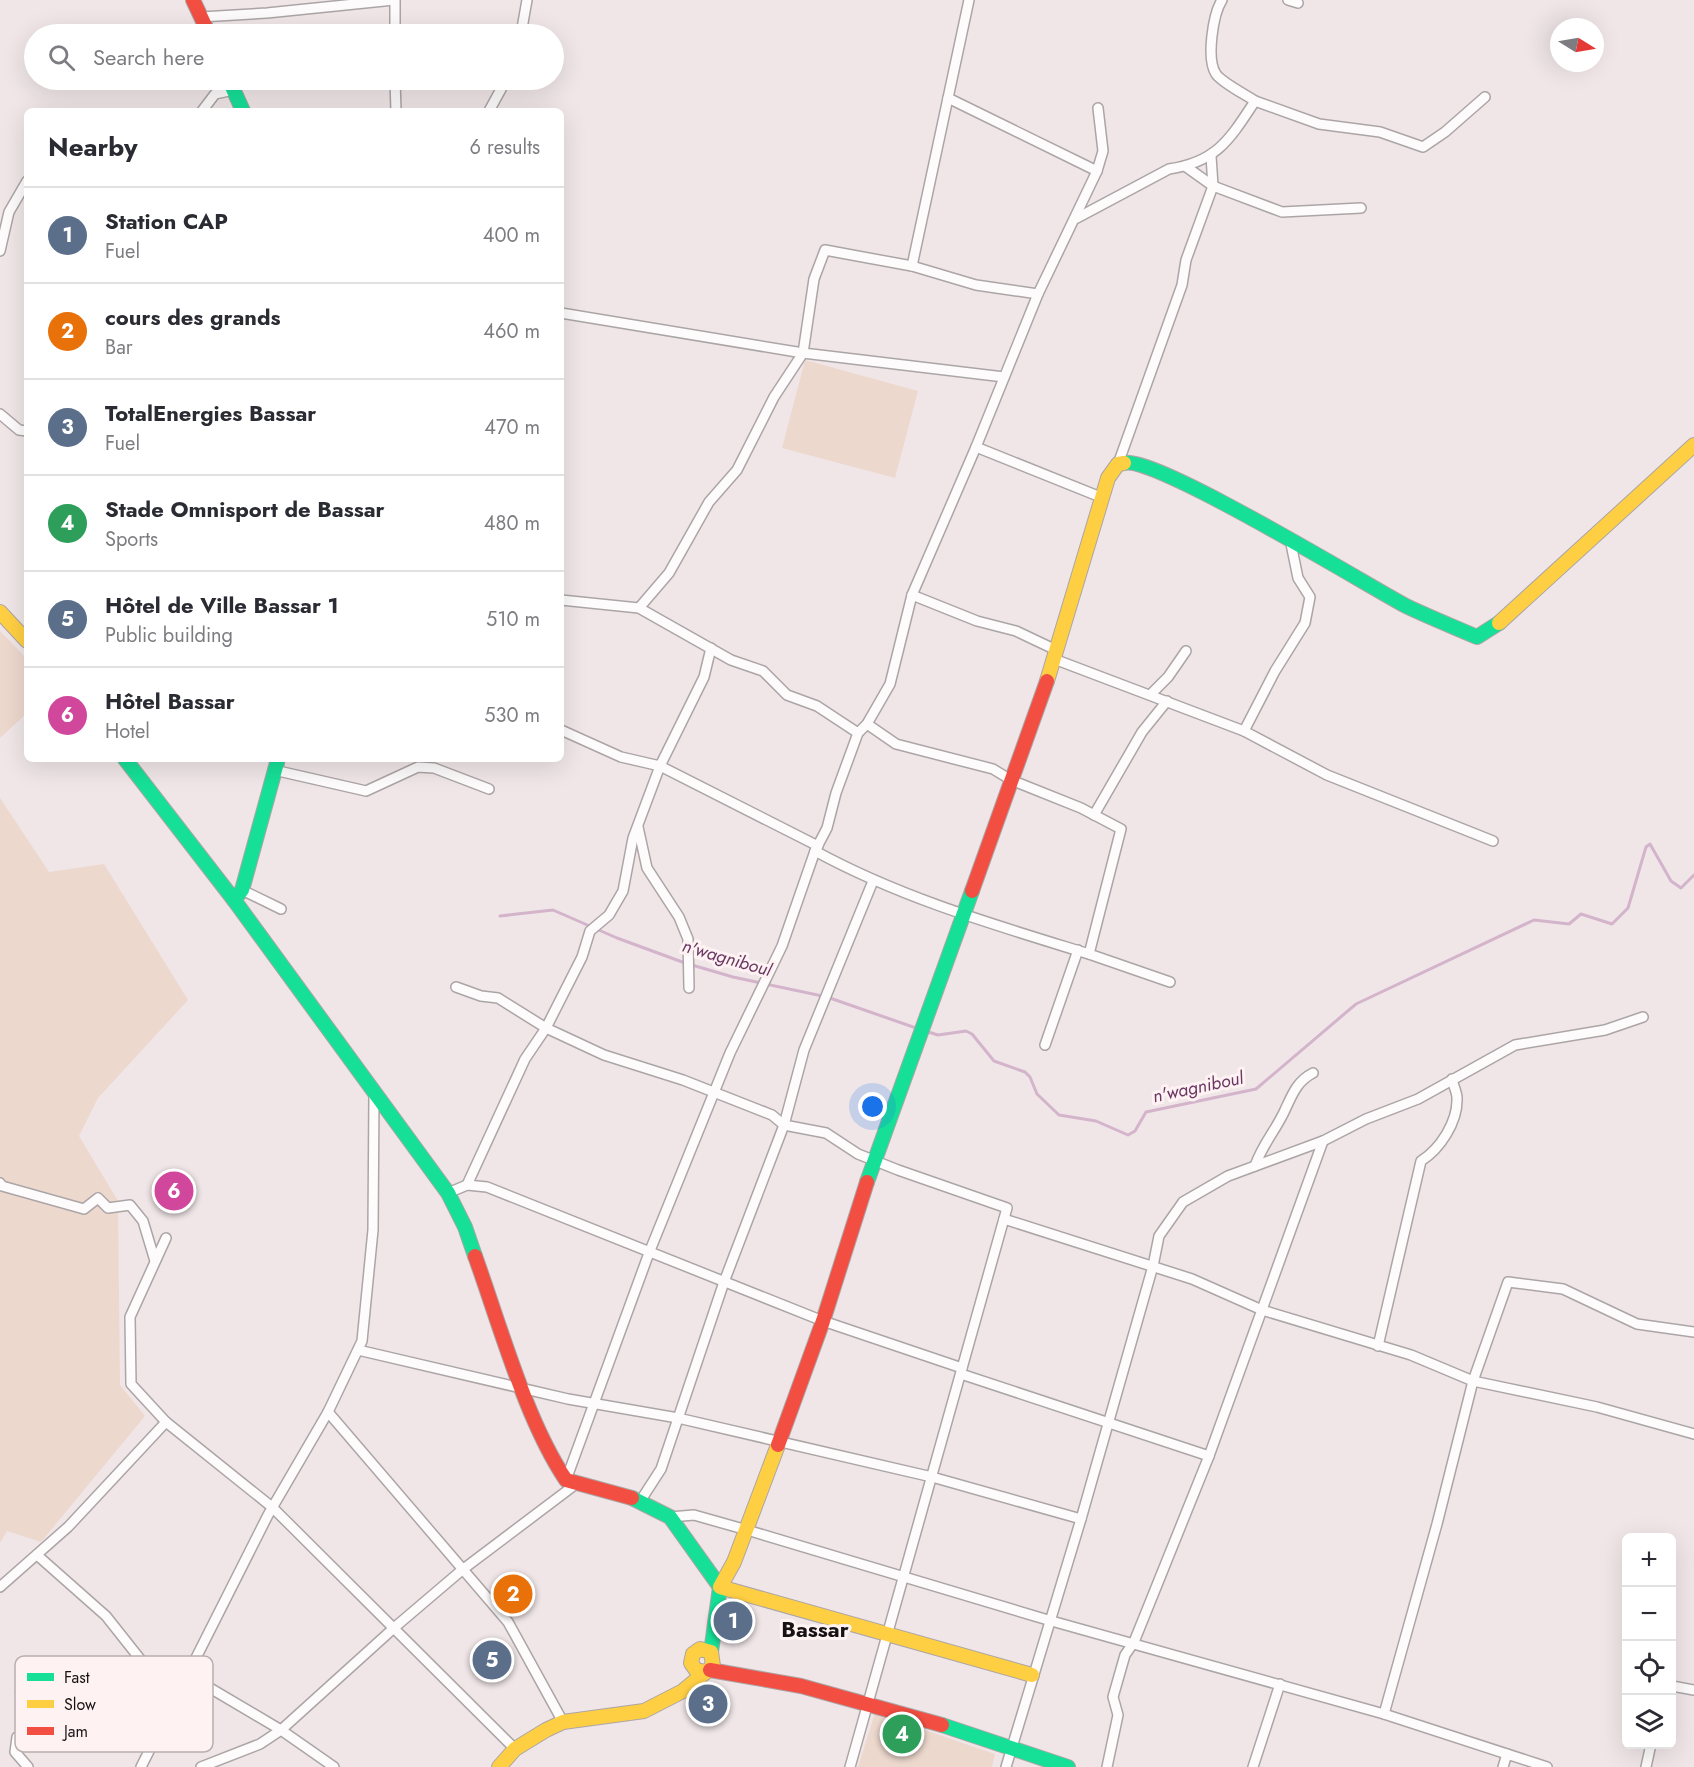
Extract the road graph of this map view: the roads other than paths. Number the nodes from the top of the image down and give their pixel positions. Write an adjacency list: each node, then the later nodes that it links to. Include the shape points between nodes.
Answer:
1 (193, 0): 6 (street)
2 (394, 0): 6 (street); 8 (street)
3 (527, 0): 9 (street)
4 (969, 0): 15 (street)
5 (1222, 0): 16 (street, via 1215,11 1211,64 1217,76)
6 (201, 17): 7 (street)
7 (204, 24)
8 (395, 24)
9 (523, 24)
10 (222, 90): 17 (street)
11 (233, 90): 18 (street)
12 (395, 90): 19 (street)
13 (501, 90): 20 (street)
14 (1485, 97): 16 (street, via 1423,147 1380,132 1319,124)
15 (948, 98): 24 (street); 30 (street)
16 (1255, 101): 22 (street, via 1229,141)
17 (204, 108)
18 (242, 108)
19 (396, 108)
20 (491, 108)
21 (1098, 108): 24 (street, via 1103,151)
22 (1211, 156): 23 (street); 26 (street)
23 (1185, 166): 26 (street); 28 (street, via 1169,169)
24 (1097, 171): 28 (street)
25 (24, 186): 29 (street, via 9,212)
26 (1213, 186): 27 (street, via 1282,212); 39 (street)
27 (1361, 208)
28 (1077, 218): 31 (street)
29 (0, 251)
30 (912, 266): 31 (street, via 976,285); 33 (street, via 825,249 814,279)
31 (1038, 294): 34 (street)
32 (564, 313): 33 (street)
33 (804, 353): 34 (street); 44 (street, via 774,397 737,470 709,502 669,573)
34 (1004, 377): 38 (street)
35 (0, 414): 36 (street)
36 (24, 431)
37 (1694, 445): 41 (street, via 1506,618 1477,637 1407,606)
38 (976, 447): 40 (street); 42 (street)
39 (1118, 464): 40 (street, via 1108,478); 41 (street, via 1130,461 1155,469)
40 (1103, 498): 49 (street)
41 (1290, 539): 54 (street, via 1298,578 1310,597 1305,622)
42 (912, 595): 49 (street, via 977,621 1017,631); 52 (street, via 890,684)
43 (564, 600): 44 (street)
44 (639, 608): 47 (street)
45 (0, 612): 46 (street)
46 (24, 638)
47 (711, 648): 55 (street, via 763,671 787,695 817,706); 58 (street, via 704,677)
48 (1186, 651): 50 (street)
49 (1055, 655): 50 (street); 59 (street)
50 (1151, 694): 51 (street)
51 (1167, 701): 54 (street); 61 (street, via 1142,732)
52 (867, 724): 55 (street); 59 (street, via 896,744 993,769)
53 (564, 731): 58 (street, via 621,757)
54 (1244, 731): 63 (street, via 1327,775)
55 (858, 733): 64 (street, via 827,828)
56 (127, 762): 66 (street)
57 (276, 765): 60 (street, via 349,790 366,791 418,767 434,768); 66 (street)
58 (660, 766): 62 (street); 64 (street)
59 (1011, 780): 61 (street); 68 (street)
60 (489, 789)
61 (1094, 815): 70 (street, via 1121,828)
62 (638, 824): 73 (street, via 647,868 688,939); 75 (street, via 623,891 609,915 590,931 582,957)
63 (1493, 841)
64 (816, 848): 65 (street); 79 (street, via 782,946)
65 (873, 881): 68 (street); 81 (street, via 804,1050)
66 (238, 895): 67 (street); 80 (street)
67 (281, 909)
68 (963, 914): 69 (street); 83 (street)
69 (1078, 950): 70 (street); 76 (street)
70 (1089, 954): 71 (street)
71 (1170, 982)
72 (456, 987): 75 (street, via 498,999)
73 (689, 988)
74 (1643, 1017): 78 (street, via 1605,1030 1515,1045)
75 (546, 1028): 79 (street, via 604,1055); 86 (street, via 525,1059)
76 (1045, 1045)
77 (1314, 1073): 84 (street, via 1288,1098)
78 (1452, 1079): 82 (street, via 1418,1100 1366,1119); 97 (street, via 1457,1098 1452,1121 1435,1152 1421,1161)
79 (714, 1093): 81 (street, via 772,1115); 90 (street)
80 (374, 1094): 87 (street); 98 (street, via 373,1230)
81 (784, 1125): 83 (street, via 826,1133); 93 (street)
82 (1323, 1141): 84 (street); 94 (street)
83 (874, 1160): 88 (street, via 1007,1208); 95 (street)
84 (1256, 1166): 92 (street, via 1228,1176 1183,1202 1159,1236)
85 (0, 1183): 91 (street, via 84,1209 98,1198 108,1208 130,1205 143,1221)
86 (467, 1185): 87 (street); 90 (street, via 487,1187)
87 (448, 1193): 101 (street, via 465,1227)
88 (1004, 1219): 92 (street); 99 (street)
89 (166, 1238): 91 (street)
90 (649, 1253): 93 (street); 102 (street)
91 (155, 1261): 105 (street, via 130,1317 131,1384)
92 (1153, 1266): 94 (street); 106 (street)
93 (724, 1282): 95 (street); 104 (street)
94 (1262, 1310): 97 (street); 109 (street)
95 (823, 1321): 99 (street); 108 (street)
96 (1694, 1332): 100 (street, via 1637,1324 1563,1289 1508,1282)
97 (1378, 1346): 100 (street)
98 (358, 1350): 101 (street); 103 (street)
99 (962, 1371): 106 (street); 110 (street)
100 (1473, 1381): 107 (street, via 1597,1407); 138 (street)
101 (522, 1388): 102 (street); 111 (street, via 555,1464)
102 (593, 1404): 104 (street); 111 (street)
103 (328, 1412): 113 (street); 118 (street)
104 (678, 1418): 108 (street); 112 (street, via 661,1469)
105 (166, 1422): 113 (street); 117 (street, via 69,1527)
106 (1107, 1424): 109 (street); 115 (street)
107 (1694, 1434)
108 (777, 1443): 110 (street); 116 (street)
109 (1209, 1456): 126 (street)
110 (932, 1477): 115 (street); 119 (street)
111 (571, 1482): 112 (street); 118 (street)
112 (641, 1500): 114 (street)
113 (272, 1507): 124 (street); 128 (street)
114 (670, 1517): 116 (street, via 694,1515); 121 (street)
115 (1081, 1519): 123 (street)
116 (747, 1530): 119 (street); 121 (street)
117 (37, 1555): 120 (street); 127 (street, via 106,1616)
118 (462, 1570): 124 (street); 139 (street, via 508,1622)
119 (904, 1578): 123 (street); 125 (street)
120 (0, 1587)
121 (720, 1587): 122 (street); 125 (street)
122 (717, 1610): 129 (street); 130 (street)
123 (1048, 1620): 126 (street); 131 (street)
124 (395, 1626): 140 (street); 141 (street)
125 (888, 1634): 131 (street); 137 (street)
126 (1134, 1642): 132 (street); 155 (street, via 1125,1655 1113,1696 1118,1715)
127 (138, 1656)
128 (198, 1656)
129 (694, 1657): 130 (street, via 704,1649); 130 (street, via 696,1670); 136 (street)
130 (710, 1663): 136 (street, via 689,1687); 137 (street)
131 (1032, 1675): 142 (street)
132 (1280, 1684): 138 (street); 156 (street)
133 (1676, 1687): 134 (street)
134 (1694, 1690)
135 (213, 1692): 140 (street)
136 (668, 1698): 139 (street, via 631,1714)
137 (866, 1704): 142 (street); 152 (street)
138 (1384, 1714): 146 (street)
139 (563, 1722): 141 (street)
140 (281, 1730): 149 (street, via 260,1744); 150 (street)
141 (515, 1749): 151 (street)
142 (1012, 1749): 153 (street); 154 (street)
143 (1651, 1749): 159 (street)
144 (15, 1752): 147 (street)
145 (149, 1752): 148 (street)
146 (1507, 1754): 157 (street); 158 (street)
147 (28, 1767)
148 (141, 1767)
149 (201, 1767)
150 (334, 1767)
151 (499, 1767)
152 (850, 1767)
153 (1006, 1767)
154 (1068, 1767)
155 (1107, 1767)
156 (1253, 1767)
157 (1503, 1767)
158 (1547, 1767)
159 (1646, 1767)

